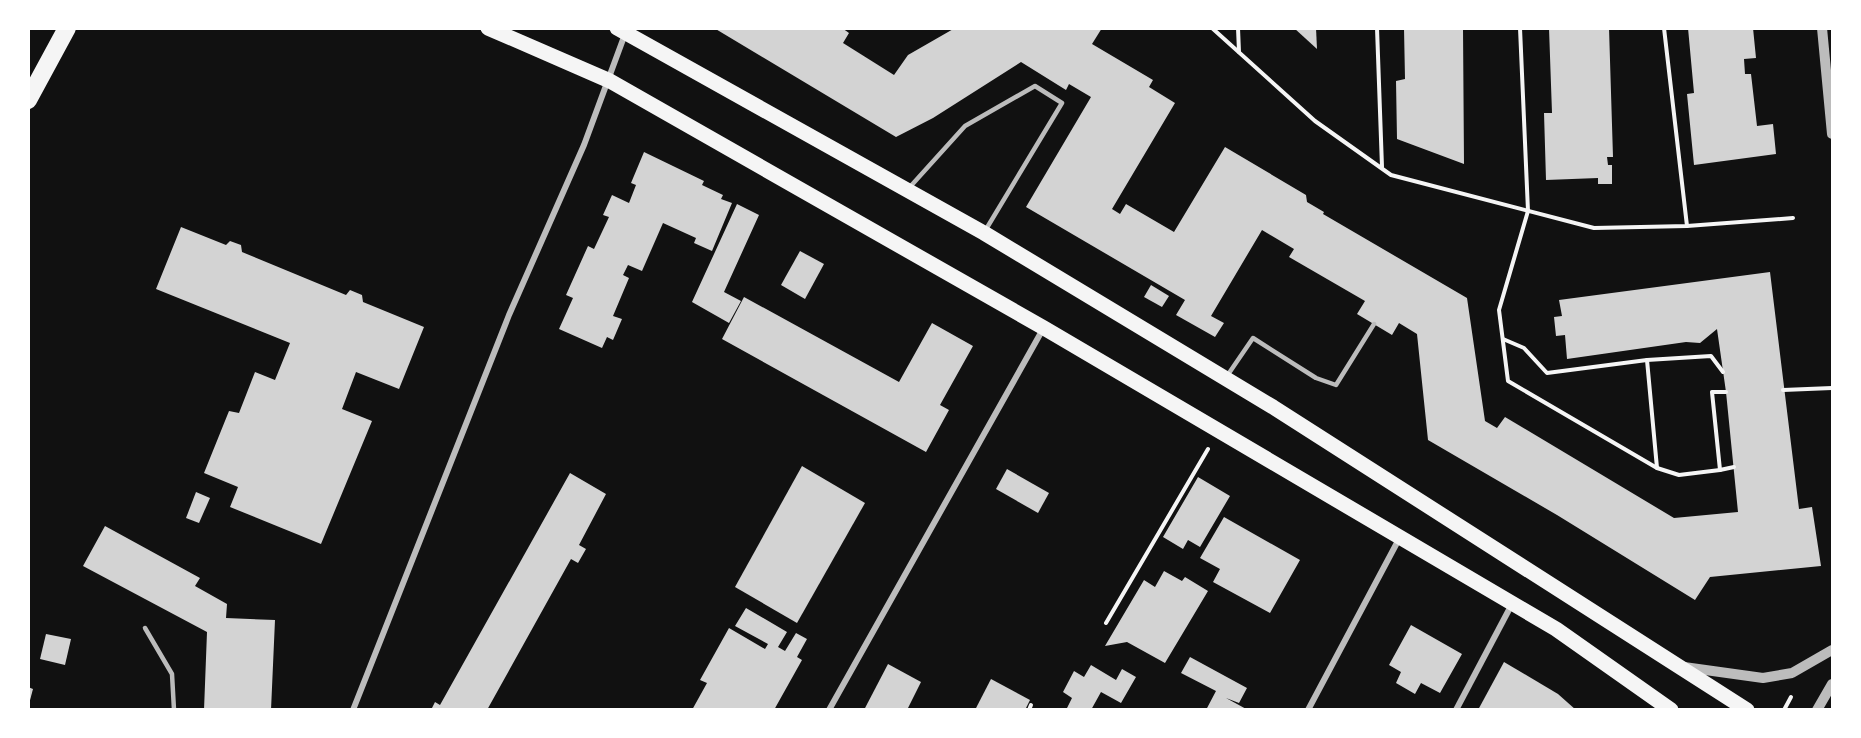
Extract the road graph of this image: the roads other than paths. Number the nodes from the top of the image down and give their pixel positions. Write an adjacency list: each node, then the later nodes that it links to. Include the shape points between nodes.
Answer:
1 (67, 28): 6 (highway)
2 (488, 28): 5 (main road)
3 (1822, 28): 7 (street)
4 (621, 31): 5 (street); 8 (main road)
5 (610, 81): 11 (main road); 20 (street, via 509,315)
6 (28, 100)
7 (1833, 134)
8 (908, 190): 9 (main road); 9 (lane, via 965,126 1035,86 1062,103)
9 (984, 233): 12 (main road)
10 (1374, 324): 12 (lane, via 1336,385 1316,378 1253,338)
11 (1044, 328): 13 (main road); 21 (street)
12 (1225, 378): 17 (main road)
13 (1401, 536): 14 (main road); 22 (street)
14 (1513, 603): 23 (street); 24 (main road, via 1607,663)
15 (145, 628): 19 (lane, via 172,674)
16 (1833, 650): 17 (street, via 1792,673 1763,678)
17 (1682, 666): 25 (main road)
18 (1833, 684): 26 (street)
19 (174, 710)
20 (353, 710)
21 (829, 710)
22 (1308, 710)
23 (1456, 710)
24 (1671, 710)
25 (1747, 710)
26 (1817, 710)

